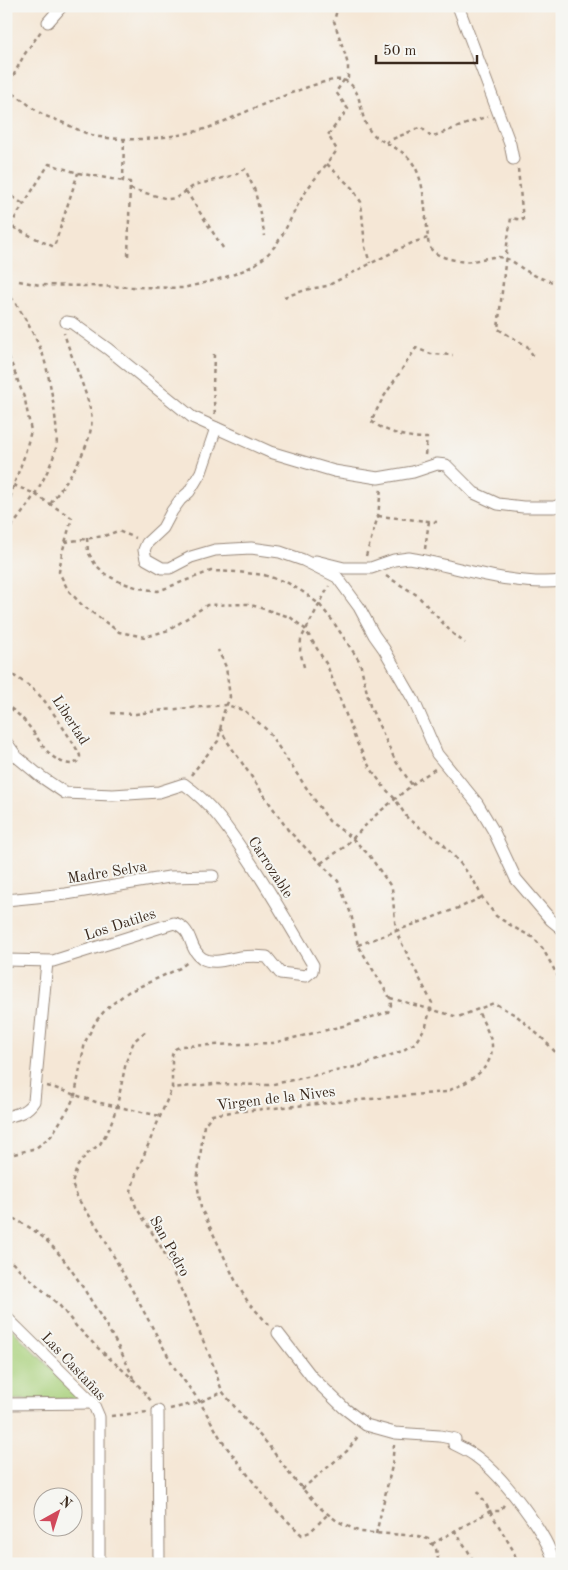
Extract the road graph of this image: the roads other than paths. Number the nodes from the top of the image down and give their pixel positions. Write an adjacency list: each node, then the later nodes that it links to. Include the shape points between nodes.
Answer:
1 (62, 6): 3 (street)
2 (458, 6): 4 (street)
3 (48, 22)
4 (513, 159)
5 (66, 322): 6 (street, via 72,322 108,349 192,417)
6 (216, 428): 7 (street, via 270,452 334,471 378,478 437,464 446,465 474,493 498,504 523,507); 8 (street, via 201,472 163,528 147,542 144,550 146,559 162,568 170,568 215,550 251,548)
7 (562, 504)
8 (280, 552): 9 (street, via 344,568 367,568 409,558 523,582); 13 (street, via 337,577 359,607 414,701 437,754 478,804 516,878)
9 (562, 581)
10 (6, 742): 14 (street, Carrozable, via 17,757 65,793 113,795 159,792 184,784 201,796 230,831 274,898 313,964 312,972 306,976 280,973 267,957 211,961)
11 (213, 876): 12 (street, Madre Selva, via 169,877)
12 (6, 900)
13 (562, 929)
14 (197, 953): 16 (street, Los Datiles, via 188,933 182,925 174,922)
15 (6, 960): 16 (street, Los Datiles)
16 (46, 962): 17 (street, via 34,1101 29,1108)
17 (6, 1117)
18 (6, 1317): 20 (street, Las Castañas)
19 (278, 1333): 25 (street, via 312,1378 366,1425 395,1434 455,1439 454,1444 478,1458 528,1514 549,1547)
20 (93, 1403): 21 (street); 23 (street, Las Castañas, via 100,1429)
21 (6, 1404)
22 (158, 1411): 24 (street)
23 (99, 1564)
24 (159, 1564)
25 (554, 1564)

